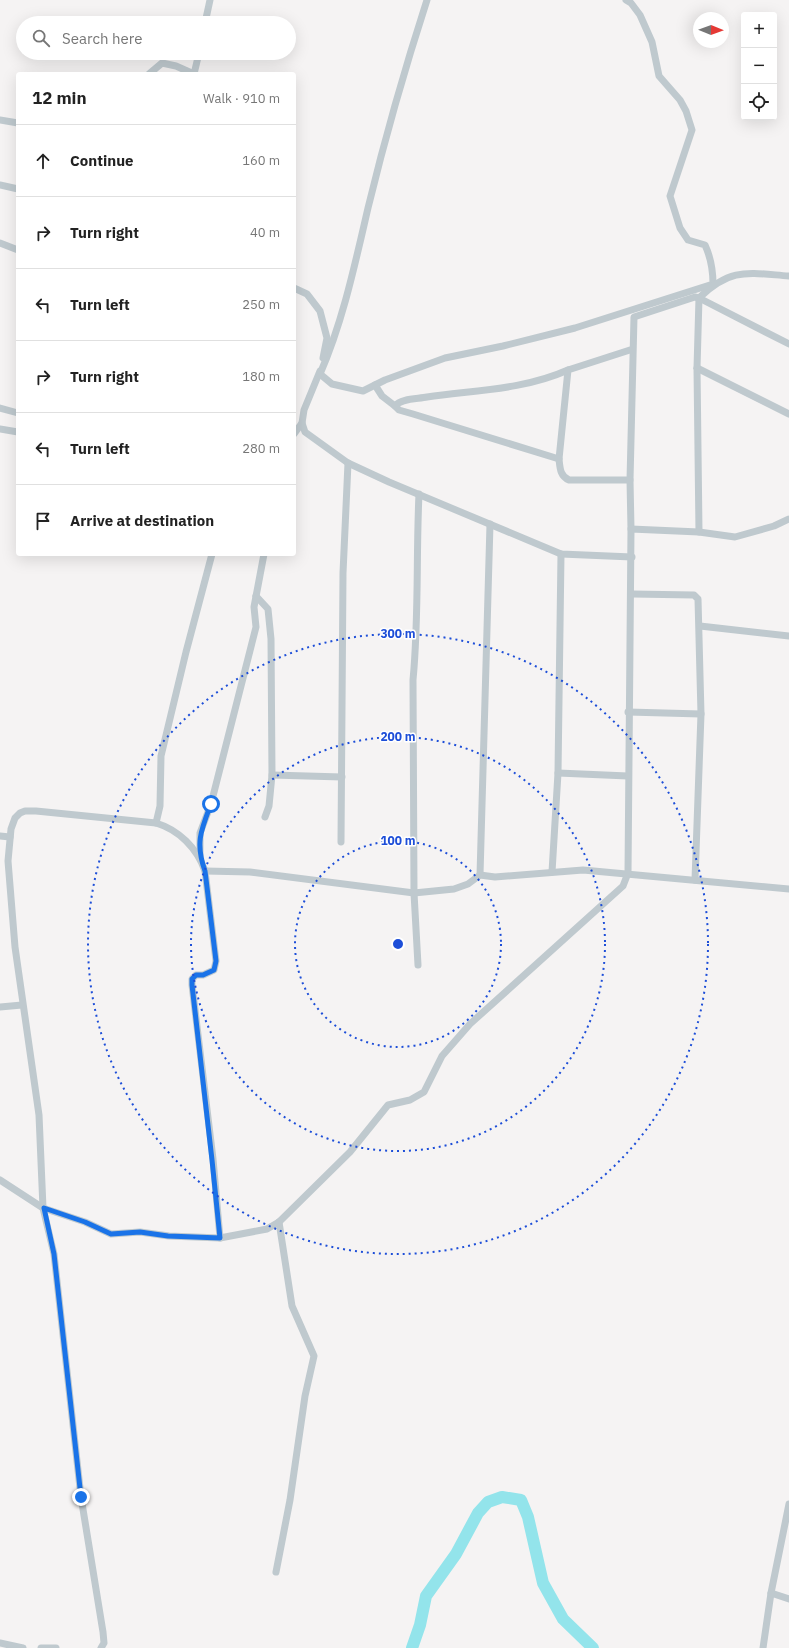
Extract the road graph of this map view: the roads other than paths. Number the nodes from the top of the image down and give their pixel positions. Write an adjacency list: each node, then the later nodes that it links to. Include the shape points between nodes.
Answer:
1 (210, 0): 4 (street)
2 (427, 0): 23 (street, via 410,50 345,303)
3 (626, 0): 16 (street, via 640,15 652,42 659,76 680,100 692,130 670,196 680,228 688,240 704,245 709,253)
4 (207, 16)
5 (197, 60): 8 (street)
6 (152, 72): 7 (street, via 162,63)
7 (190, 72)
8 (194, 72)
9 (0, 120): 10 (street)
10 (16, 122)
11 (0, 185): 12 (street)
12 (16, 189)
13 (0, 243): 14 (street)
14 (16, 249)
15 (789, 276): 16 (street, via 747,273)
16 (713, 284): 18 (street); 24 (street, via 575,328 445,358)
17 (296, 289): 23 (street, via 307,294 320,311 327,338)
18 (699, 298): 19 (street); 20 (street, via 695,297 634,317); 21 (street)
19 (789, 344)
20 (633, 349): 22 (street); 35 (street)
21 (697, 368): 28 (street); 40 (street)
22 (568, 370): 25 (street, via 541,380 503,388 422,398 400,402); 33 (street)
23 (320, 374): 24 (street, via 332,384 363,391); 29 (street, via 304,410)
24 (376, 385): 25 (street, via 382,396)
25 (395, 406): 33 (street, via 399,410)
26 (0, 408): 27 (street)
27 (16, 413)
28 (789, 414)
29 (302, 423): 31 (street); 34 (street, via 305,432)
30 (0, 429): 32 (street)
31 (296, 431)
32 (16, 432)
33 (560, 459): 35 (street, via 561,472 564,478 569,480)
34 (348, 463): 36 (street); 54 (street, via 342,628)
35 (630, 480): 39 (street)
36 (418, 494): 38 (street); 67 (street, via 416,646 413,680)
37 (789, 519): 40 (street, via 736,537)
38 (490, 524): 41 (street); 64 (street)
39 (631, 529): 40 (street); 44 (street)
40 (699, 532)
41 (561, 554): 44 (street); 51 (street)
42 (211, 556): 56 (street, via 161,756 160,806)
43 (264, 556): 46 (street)
44 (632, 557): 45 (street)
45 (632, 594): 47 (street, via 697,596); 49 (street)
46 (256, 596): 52 (street, via 268,609 272,639); 60 (street, via 256,627 211,804 200,833)
47 (700, 626): 48 (street); 50 (street)
48 (789, 636)
49 (628, 712): 50 (street); 53 (street)
50 (701, 714): 65 (street)
51 (558, 773): 53 (street); 62 (street)
52 (272, 775): 54 (street); 55 (street, via 269,806)
53 (628, 776): 63 (street)
54 (342, 777): 59 (street)
55 (265, 817)
56 (156, 823): 58 (street, via 25,811 15,818); 60 (street, via 173,829)
57 (0, 836): 58 (street)
58 (10, 837): 69 (street, via 9,875)
59 (341, 842)
60 (200, 857): 61 (street)
61 (205, 871): 67 (street, via 250,872); 74 (street, via 216,961 214,970 196,975 192,979 192,985)
62 (552, 872): 63 (street, via 583,870); 64 (street, via 495,877)
63 (628, 873): 65 (street); 73 (street, via 624,886 470,1024 442,1056 424,1092 410,1100 388,1105 350,1152)
64 (480, 875): 67 (street, via 468,884 454,889)
65 (695, 880): 66 (street)
66 (789, 889)
67 (414, 893): 68 (street)
68 (418, 965)
69 (22, 1005): 70 (street); 72 (street, via 39,1115)
70 (0, 1007)
71 (0, 1180): 72 (street)
72 (44, 1208): 74 (street, via 111,1234 140,1232); 83 (street, via 54,1254 81,1497 103,1632 104,1643)
73 (279, 1222): 74 (street, via 259,1231); 76 (street, via 292,1306 314,1356)
74 (220, 1238)
75 (789, 1504): 77 (street)
76 (276, 1572)
77 (770, 1593): 78 (street); 84 (street)
78 (789, 1599)
79 (0, 1643): 80 (street)
80 (23, 1648)
81 (41, 1648): 82 (street)
82 (56, 1648)
83 (101, 1648)
84 (763, 1648)

